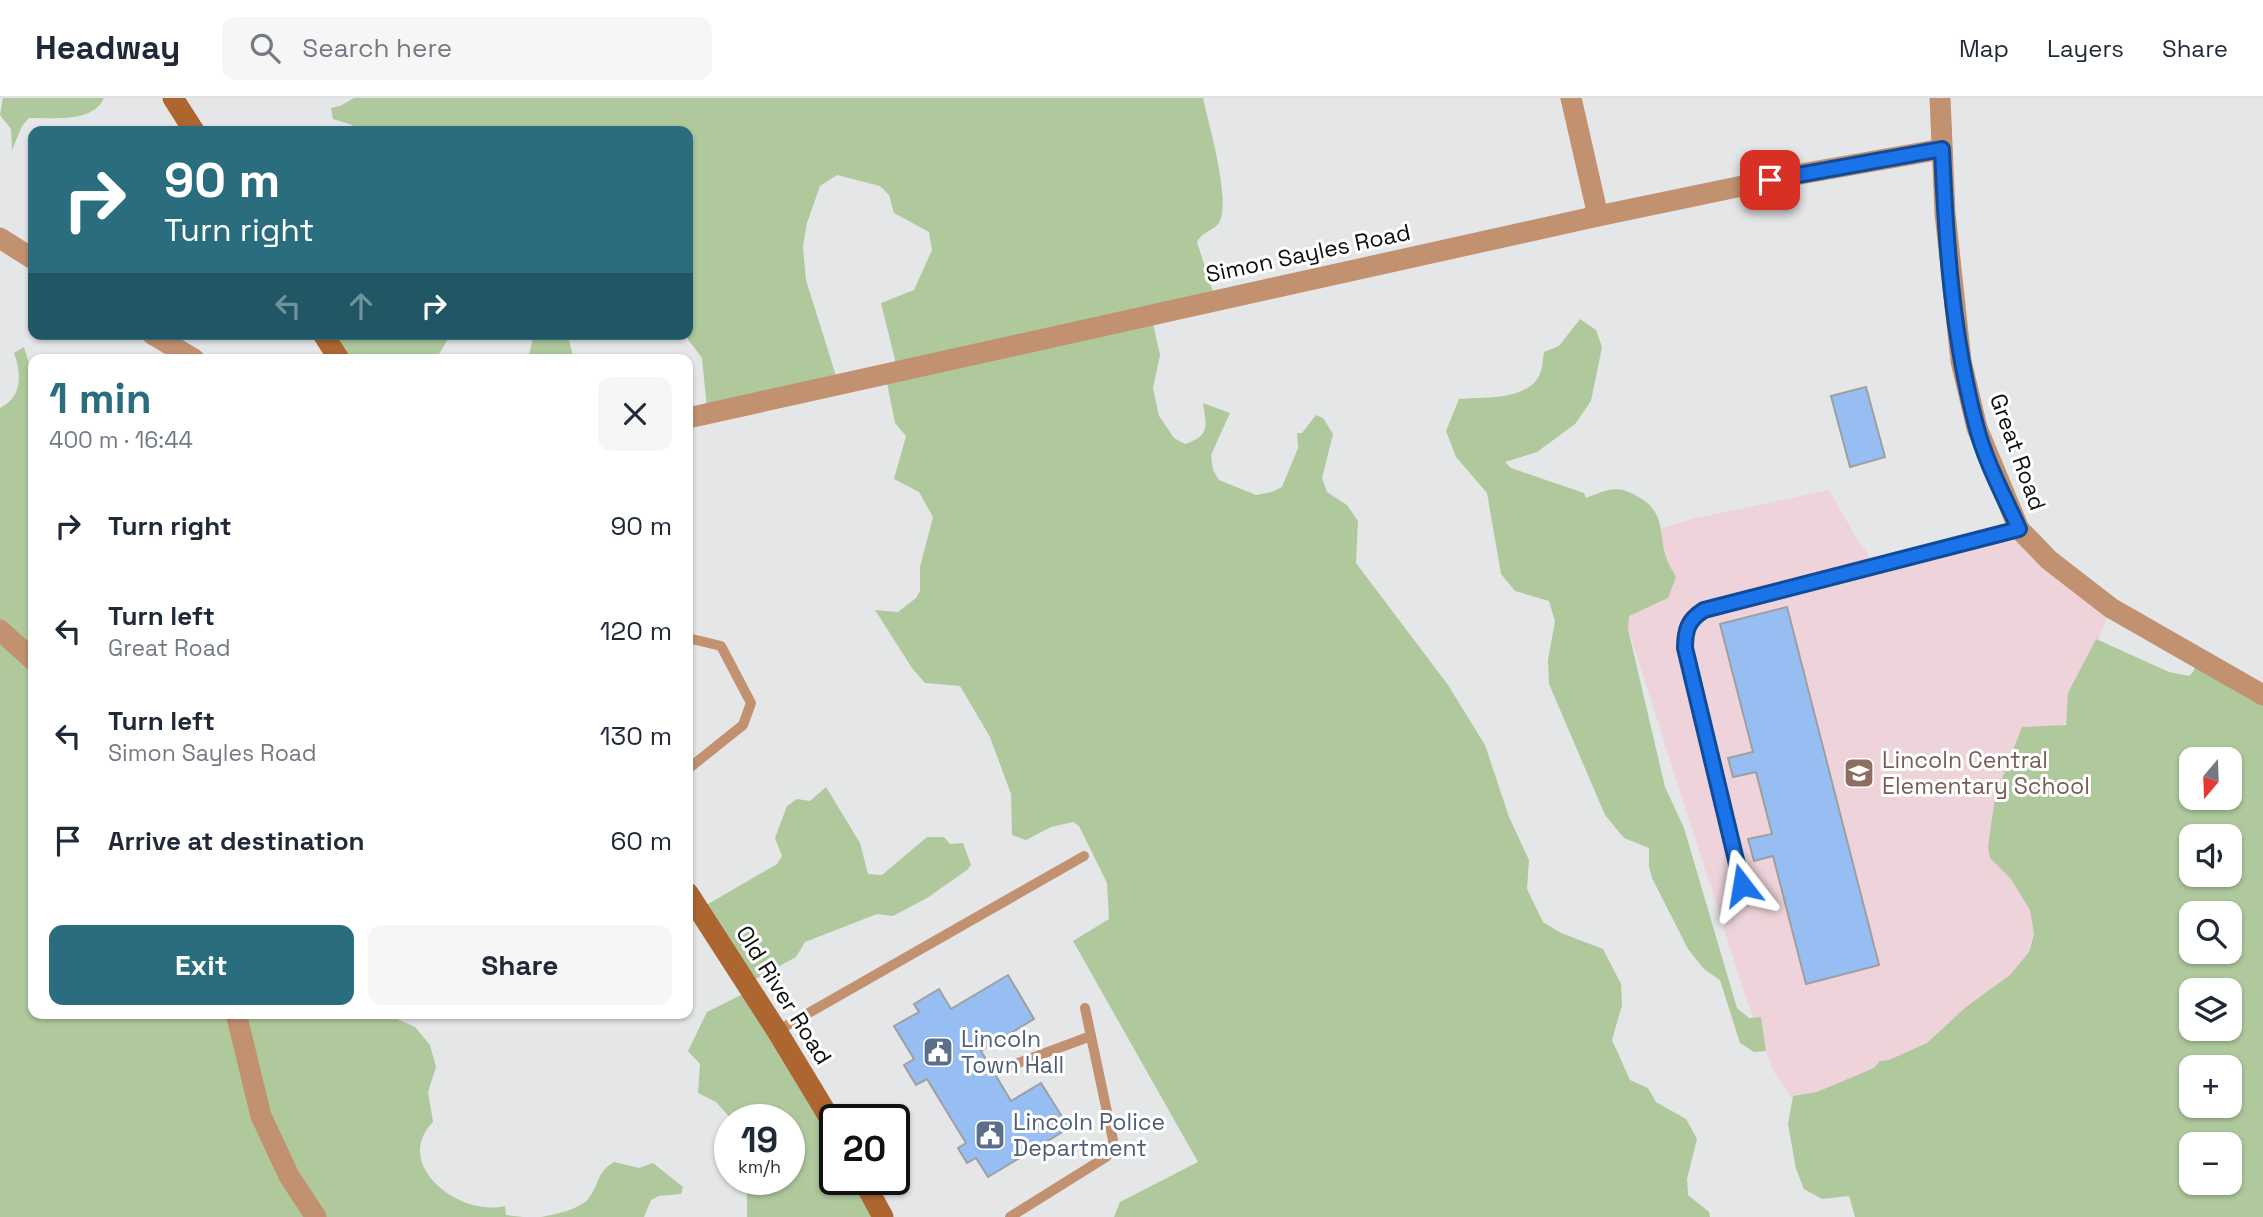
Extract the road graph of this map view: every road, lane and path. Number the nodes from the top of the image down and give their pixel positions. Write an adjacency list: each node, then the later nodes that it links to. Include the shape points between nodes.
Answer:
1 (173, 98): 4 (main road)
2 (1571, 98): 6 (street)
3 (1940, 98): 5 (street, Great Road)
4 (191, 126)
5 (1942, 149): 6 (street, Simon Sayles Road); 12 (street, Great Road, via 1961,361 1976,428)
6 (1598, 216): 11 (street, Simon Sayles Road)
7 (0, 238): 8 (street)
8 (28, 256)
9 (162, 340): 10 (street)
10 (186, 354)
11 (693, 417)
12 (2019, 529): 16 (street, Great Road, via 2049,560 2111,608); 19 (lane, via 1704,610 1691,618 1685,648)
13 (0, 630): 15 (street)
14 (693, 639): 17 (lane, via 721,646 751,703 743,725)
15 (28, 655)
16 (2263, 695)
17 (693, 765)
18 (1084, 856): 23 (lane)
19 (1742, 885)
20 (693, 901): 23 (main road, Old River Road)
21 (1085, 1008): 24 (lane)
22 (237, 1019): 28 (street, via 261,1116 289,1176)
23 (777, 1031): 26 (main road, Old River Road)
24 (1091, 1036): 25 (lane); 30 (lane, via 1112,1149)
25 (1010, 1066)
26 (821, 1104)
27 (871, 1195): 29 (main road)
28 (316, 1217)
29 (883, 1217)
30 (1010, 1217)

